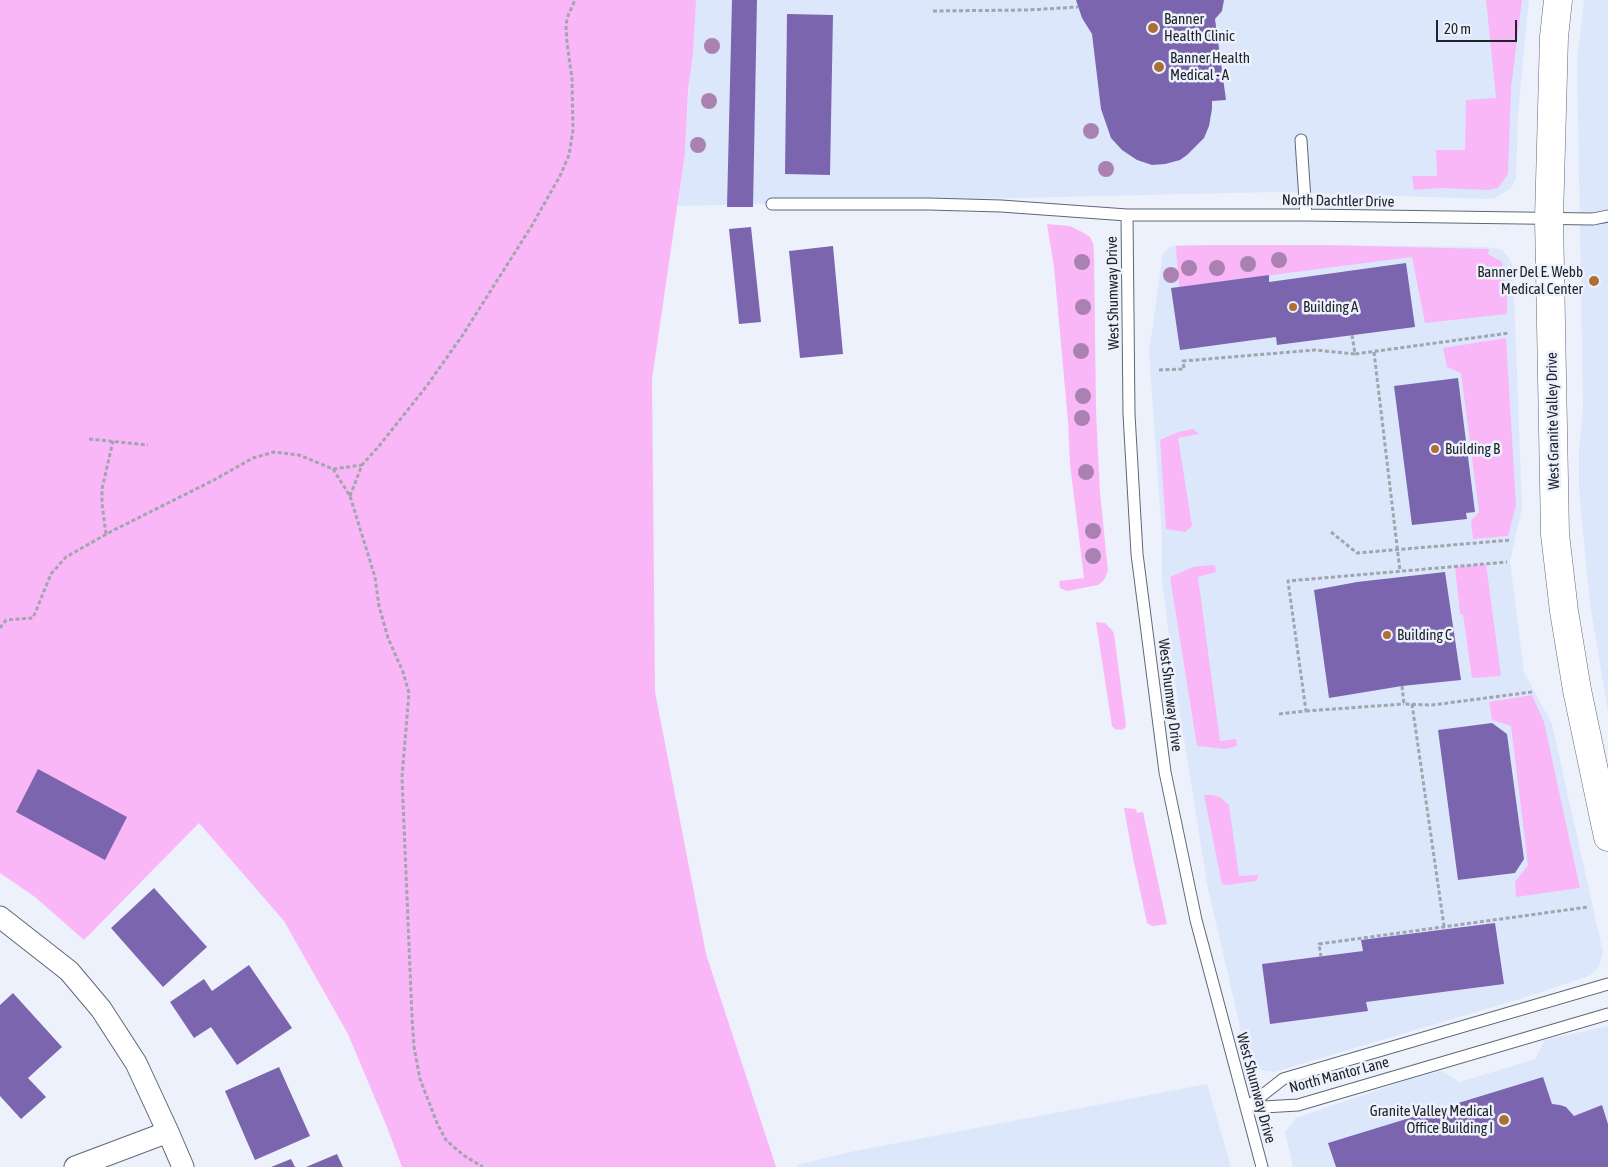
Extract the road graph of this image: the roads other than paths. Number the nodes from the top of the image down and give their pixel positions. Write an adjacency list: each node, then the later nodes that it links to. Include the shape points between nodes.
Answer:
1 (1558, 0): 7 (street, West Granite Valley Drive)
2 (1301, 140): 5 (lane)
3 (772, 204): 4 (lane, North Dachtler Drive, via 1001,206)
4 (1127, 215): 5 (lane, North Dachtler Drive); 12 (lane, West Shumway Drive, via 1129,414 1138,554 1165,772 1196,920)
5 (1306, 216): 7 (lane, North Dachtler Drive)
6 (1608, 216): 7 (lane, North Dachtler Drive)
7 (1549, 218): 8 (street, West Granite Valley Drive, via 1555,534 1577,690)
8 (1608, 837)
9 (0, 917): 13 (street, via 69,970 101,1009 136,1063)
10 (1608, 984): 12 (lane, North Mantor Lane, via 1283,1079)
11 (1608, 1014): 12 (lane, North Mantor Lane, via 1298,1105)
12 (1246, 1108): 16 (lane, West Shumway Drive)
13 (168, 1132): 14 (street); 15 (street)
14 (75, 1167)
15 (183, 1167)
16 (1262, 1167)

